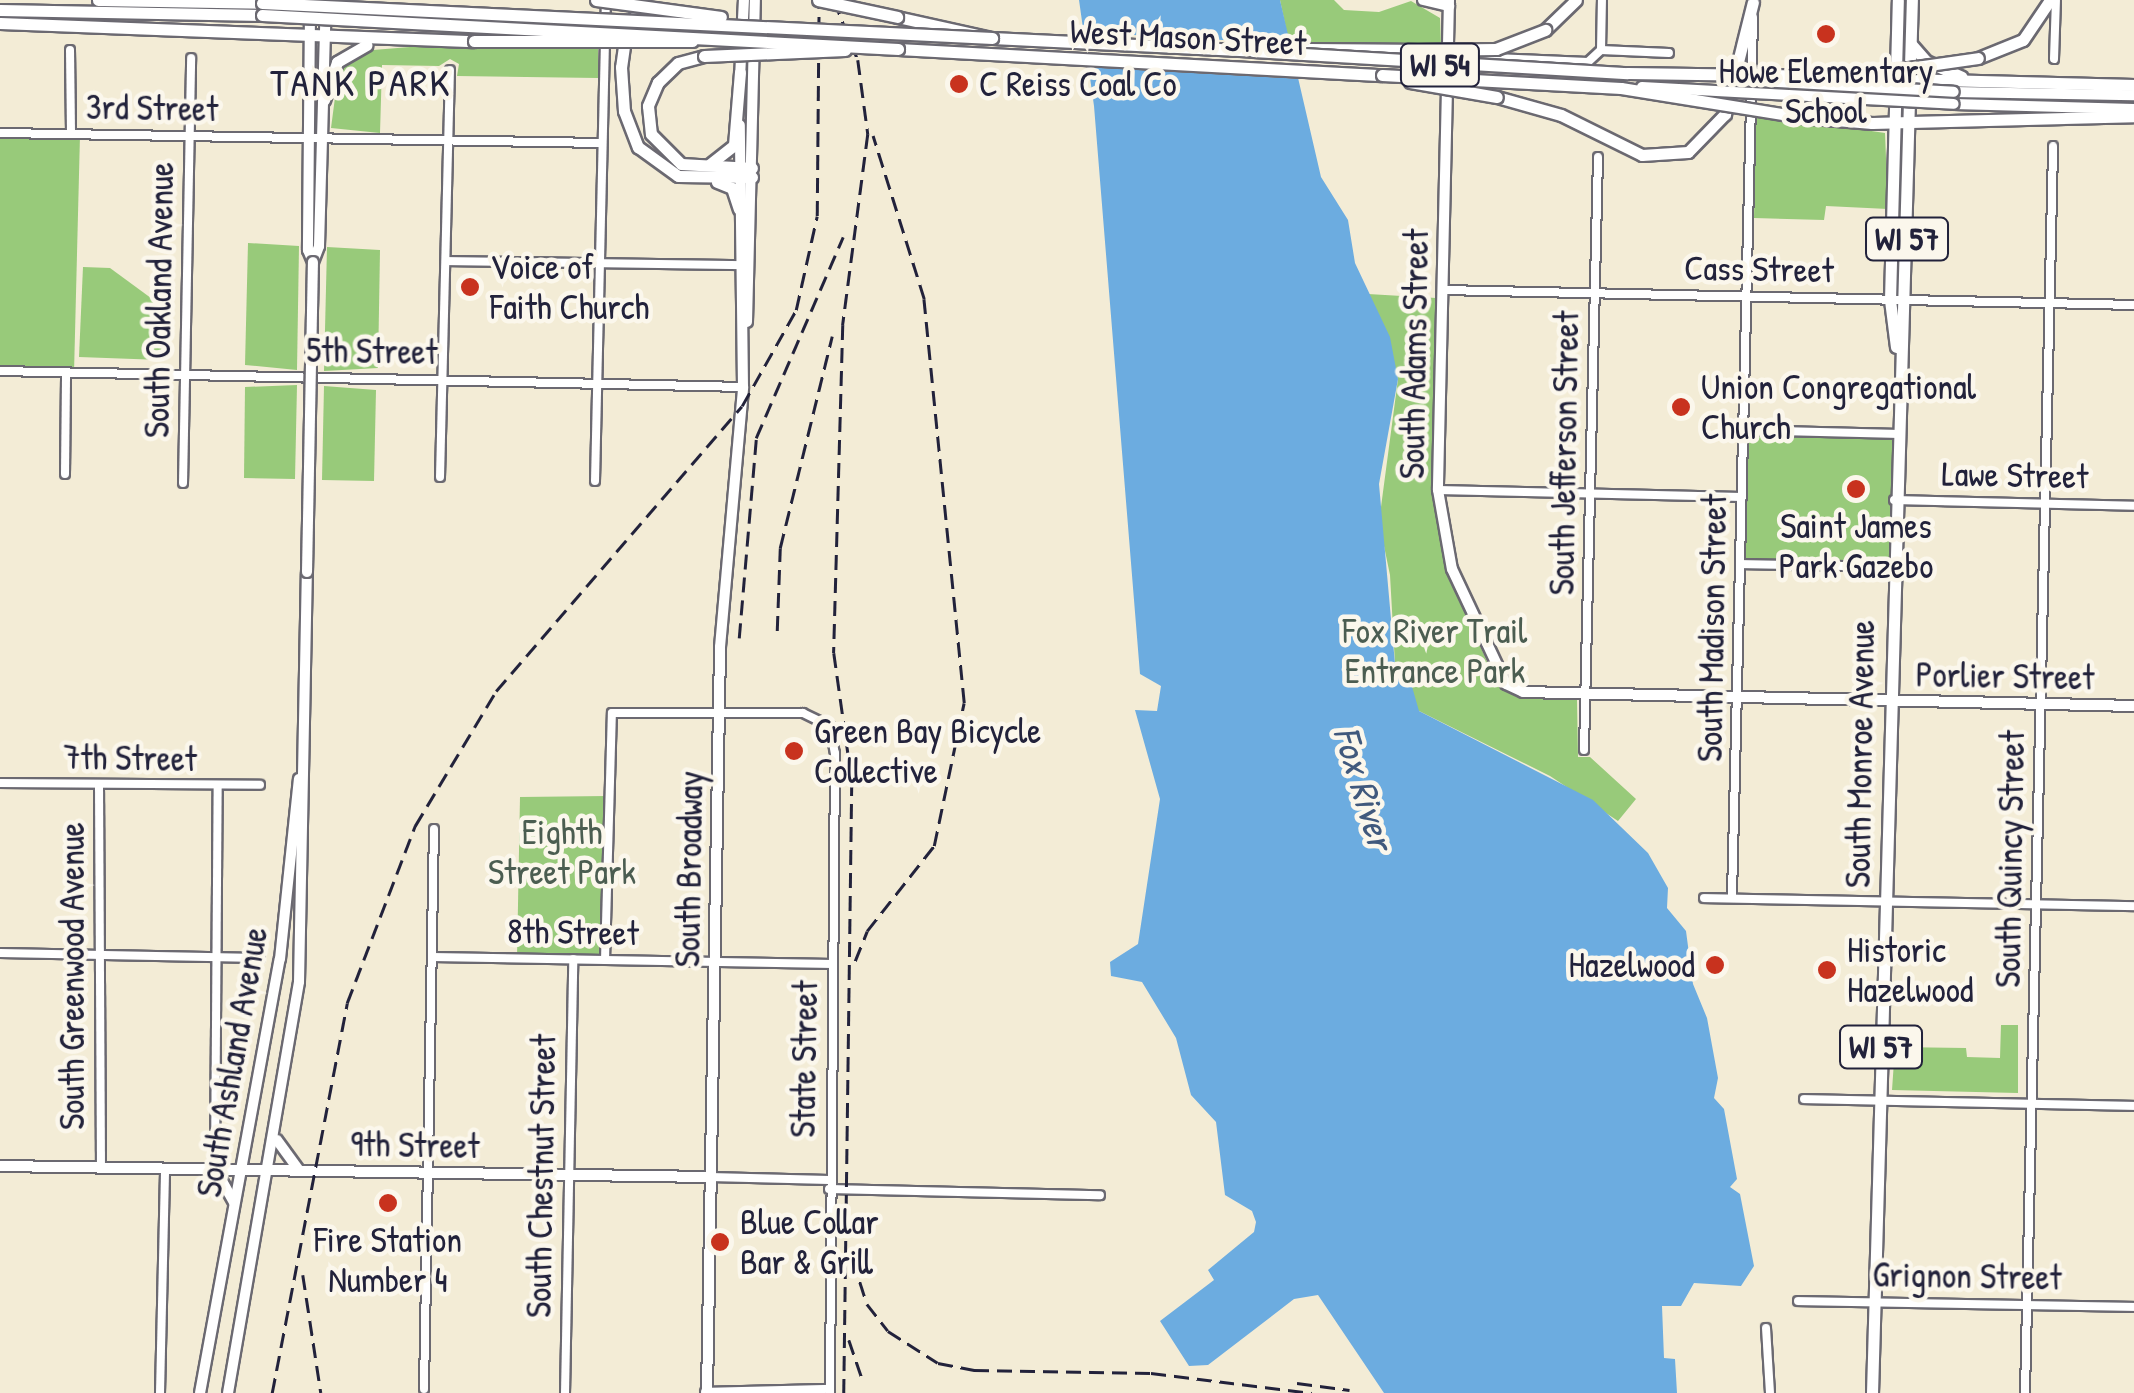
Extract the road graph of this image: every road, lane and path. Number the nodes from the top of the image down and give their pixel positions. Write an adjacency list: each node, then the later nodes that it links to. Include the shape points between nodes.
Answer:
1 (98, 0): 18 (main road, West Mason Street / WI 54)
2 (310, 0): 24 (street, South Ashland Avenue)
3 (326, 0): 25 (street, South Ashland Avenue)
4 (596, 0): 20 (main road, bridge)
5 (606, 0): 57 (street)
6 (644, 0): 60 (main road, via 624,41 624,111 644,154)
7 (744, 0): 37 (street, South Broadway)
8 (755, 0): 61 (street, South Broadway)
9 (818, 0): 23 (main road, bridge)
10 (1422, 0): 17 (street)
11 (1576, 0): 31 (main road, bridge, via 1545,30 1484,50)
12 (1602, 0): 30 (street)
13 (1898, 0): 40 (main road, South Monroe Avenue / WI 57)
14 (1912, 0): 27 (main road, South Monroe Avenue)
15 (2053, 0): 35 (street); 38 (main road, WI 54, bridge, via 2023,40 1978,58 1889,76)
16 (1753, 1): 39 (main road, bridge, via 1718,128 1688,152 1660,158 1633,152 1542,108); 69 (street, South Madison Street)
17 (1449, 3): 33 (street, South Adams Street)
18 (262, 9): 19 (main road, West Mason Street / WI 54); 20 (main road, West Mason Street / WI 54, bridge); 22 (main road, West Mason Street / WI 54, bridge)
19 (0, 10)
20 (734, 22): 23 (main road, West Mason Street / WI 54, bridge)
21 (0, 23): 24 (main road)
22 (740, 37): 26 (main road, bridge); 28 (main road, West Mason Street / WI 54, bridge)
23 (992, 38): 31 (main road, West Mason Street / WI 54)
24 (309, 39): 25 (main road); 54 (street, South Ashland Avenue)
25 (324, 40): 26 (main road); 47 (street, South Ashland Avenue)
26 (386, 41): 47 (main road, via 344,53)
27 (1912, 44): 41 (main road, South Monroe Avenue); 42 (main road, via 1944,71)
28 (898, 49): 39 (main road, West Mason Street / WI 54); 60 (main road, bridge, via 698,56 666,72 649,99 656,144)
29 (70, 50): 52 (street)
30 (1601, 50): 32 (street); 33 (street, via 1584,62)
31 (1254, 52): 38 (main road, West Mason Street / WI 54, bridge)
32 (1669, 53)
33 (1448, 56): 67 (street, South Adams Street)
34 (190, 58): 53 (street, South Oakland Avenue)
35 (2054, 59)
36 (450, 70): 56 (street)
37 (740, 72): 60 (main road, via 732,148 718,162); 61 (street, South Broadway)
38 (1627, 74): 46 (street, West Mason Street, bridge)
39 (1382, 75): 44 (main road, West Mason Street / WI 54, bridge)
40 (1897, 79): 41 (main road); 50 (main road, South Monroe Avenue / WI 57)
41 (1911, 79): 42 (main road); 49 (main road, South Monroe Avenue)
42 (2001, 81): 43 (main road)
43 (2134, 85)
44 (1621, 88): 46 (street, West Mason Street, bridge); 50 (main road, WI 54, bridge, via 1800,117)
45 (2134, 96): 46 (street, West Mason Street)
46 (1954, 98): 48 (street, West Mason Street)
47 (324, 100): 55 (street, South Ashland Avenue)
48 (2134, 112): 49 (main road)
49 (1910, 121): 50 (main road); 71 (main road, South Monroe Avenue / WI 57)
50 (1896, 122): 70 (main road, South Monroe Avenue / WI 57)
51 (0, 133): 52 (street, 3rd Street)
52 (71, 134): 53 (street, 3rd Street)
53 (189, 136): 54 (street, 3rd Street); 77 (street, South Oakland Avenue)
54 (308, 138): 55 (street, 3rd Street); 64 (street, South Ashland Avenue)
55 (322, 138): 56 (street, 3rd Street); 64 (street, South Ashland Avenue)
56 (448, 140): 57 (street, 3rd Street); 63 (street)
57 (602, 143): 65 (street)
58 (2053, 146): 72 (street, South Quincy Street)
59 (1598, 157): 68 (street, South Jefferson Street)
60 (687, 172): 61 (main road); 62 (main road, via 727,184)
61 (746, 172): 62 (street, South Broadway); 66 (street, South Broadway)
62 (739, 209): 66 (street, South Broadway)
63 (446, 260): 65 (street); 78 (street)
64 (313, 262): 102 (street, South Ashland Avenue, bridge)
65 (599, 264): 66 (street); 79 (street)
66 (744, 264): 80 (street, South Broadway)
67 (1443, 290): 68 (street, Cass Street); 87 (street, South Adams Street)
68 (1595, 294): 69 (street, Cass Street); 88 (street, South Jefferson Street)
69 (1747, 297): 70 (street, Cass Street); 81 (street, South Madison Street)
70 (1890, 300): 71 (street, Cass Street); 74 (main road, South Monroe Avenue / WI 57)
71 (1905, 300): 72 (street, Cass Street); 74 (main road, South Monroe Avenue / WI 57)
72 (2051, 304): 73 (street, Cass Street); 91 (street, South Quincy Street)
73 (2134, 306)
74 (1898, 356): 82 (main road, South Monroe Avenue / WI 57)
75 (0, 371): 76 (street, 5th Street)
76 (66, 372): 77 (street, 5th Street); 83 (street)
77 (185, 375): 78 (street, 5th Street); 86 (street, South Oakland Avenue)
78 (442, 379): 79 (street, 5th Street); 84 (street)
79 (596, 384): 80 (street, 5th Street); 85 (street)
80 (743, 387): 101 (street, South Broadway)
81 (1744, 430): 82 (street); 89 (street, South Madison Street)
82 (1896, 434): 90 (main road, South Monroe Avenue / WI 57)
83 (65, 474)
84 (440, 478)
85 (595, 481)
86 (183, 483)
87 (1438, 490): 88 (street); 95 (street, South Adams Street, via 1461,592 1498,673)
88 (1590, 493): 89 (street); 96 (street, South Jefferson Street)
89 (1742, 497): 93 (street, South Madison Street)
90 (1894, 500): 91 (street, Lawe Street); 94 (main road, South Monroe Avenue / WI 57)
91 (2046, 504): 92 (street, Lawe Street); 99 (street, South Quincy Street)
92 (2134, 506)
93 (1741, 564): 94 (street); 97 (street, South Madison Street)
94 (1893, 567): 98 (main road, South Monroe Avenue / WI 57)
95 (1516, 690): 96 (street, Porlier Street)
96 (1586, 694): 97 (street, Porlier Street); 103 (street, South Jefferson Street)
97 (1738, 697): 98 (street, Porlier Street); 110 (street, South Madison Street)
98 (1890, 700): 99 (street, Porlier Street); 111 (main road, South Monroe Avenue / WI 57)
99 (2042, 704): 100 (street, Porlier Street); 112 (street, South Quincy Street)
100 (2134, 706)
101 (719, 712): 122 (street, via 612,713); 123 (street, South Broadway); 124 (street, State Street, via 803,714 830,726)
102 (303, 738): 119 (street, South Ashland Avenue); 120 (street, South Ashland Avenue)
103 (1584, 750)
104 (0, 783): 105 (street, 7th Street)
105 (100, 785): 107 (street, 7th Street); 115 (street, South Greenwood Avenue)
106 (260, 785): 107 (street, 7th Street)
107 (218, 787): 117 (street)
108 (434, 828): 116 (street)
109 (1704, 898): 110 (street)
110 (1732, 898): 111 (street)
111 (1884, 901): 112 (street); 126 (main road, South Monroe Avenue / WI 57)
112 (2037, 904): 113 (street); 127 (street, South Quincy Street)
113 (2134, 906)
114 (0, 953): 115 (street)
115 (98, 955): 117 (street); 131 (street, South Greenwood Avenue)
116 (432, 957): 121 (street, 8th Street); 137 (street)
117 (215, 958): 118 (street); 133 (street)
118 (260, 958)
119 (280, 959): 120 (street); 134 (street, South Ashland Avenue)
120 (302, 959): 129 (street, South Ashland Avenue)
121 (572, 959): 122 (street, 8th Street); 138 (street, South Chestnut Street)
122 (605, 960): 123 (street, 8th Street)
123 (714, 962): 124 (street, 8th Street); 139 (street, South Broadway)
124 (833, 964): 140 (street, State Street)
125 (1804, 1099): 126 (street)
126 (1879, 1101): 127 (street); 144 (main road, South Monroe Avenue / WI 57)
127 (2032, 1104): 128 (street); 145 (street, South Quincy Street)
128 (2134, 1106)
129 (277, 1131): 135 (street, South Ashland Avenue); 136 (street, via 281,1152)
130 (0, 1166): 131 (street, 9th Street)
131 (101, 1168): 132 (street, 9th Street)
132 (165, 1168): 133 (street, 9th Street); 151 (street)
133 (215, 1169): 134 (street, 9th Street); 142 (street, via 230,1185)
134 (242, 1170): 135 (street, 9th Street); 142 (street, South Ashland Avenue)
135 (270, 1170): 136 (street, 9th Street); 153 (street, South Ashland Avenue)
136 (300, 1170): 137 (street, 9th Street)
137 (428, 1173): 138 (street, 9th Street); 148 (street)
138 (568, 1175): 139 (street, 9th Street); 154 (street, South Chestnut Street)
139 (710, 1178): 140 (street, 9th Street); 150 (street, South Broadway)
140 (829, 1184): 141 (street, 9th Street); 149 (street, State Street)
141 (1100, 1195)
142 (235, 1207): 152 (street, South Ashland Avenue)
143 (1798, 1301): 144 (street, Grignon Street)
144 (1874, 1301): 145 (street, Grignon Street); 156 (main road, South Monroe Avenue / WI 57)
145 (2028, 1305): 146 (street, Grignon Street); 157 (street, South Quincy Street)
146 (2134, 1307)
147 (1766, 1328): 155 (street)
148 (424, 1389)
149 (830, 1391): 150 (street)
150 (705, 1392)
151 (160, 1393)
152 (200, 1393)
153 (228, 1393)
154 (565, 1393)
155 (1770, 1393)
156 (1872, 1393)
157 (2025, 1393)

